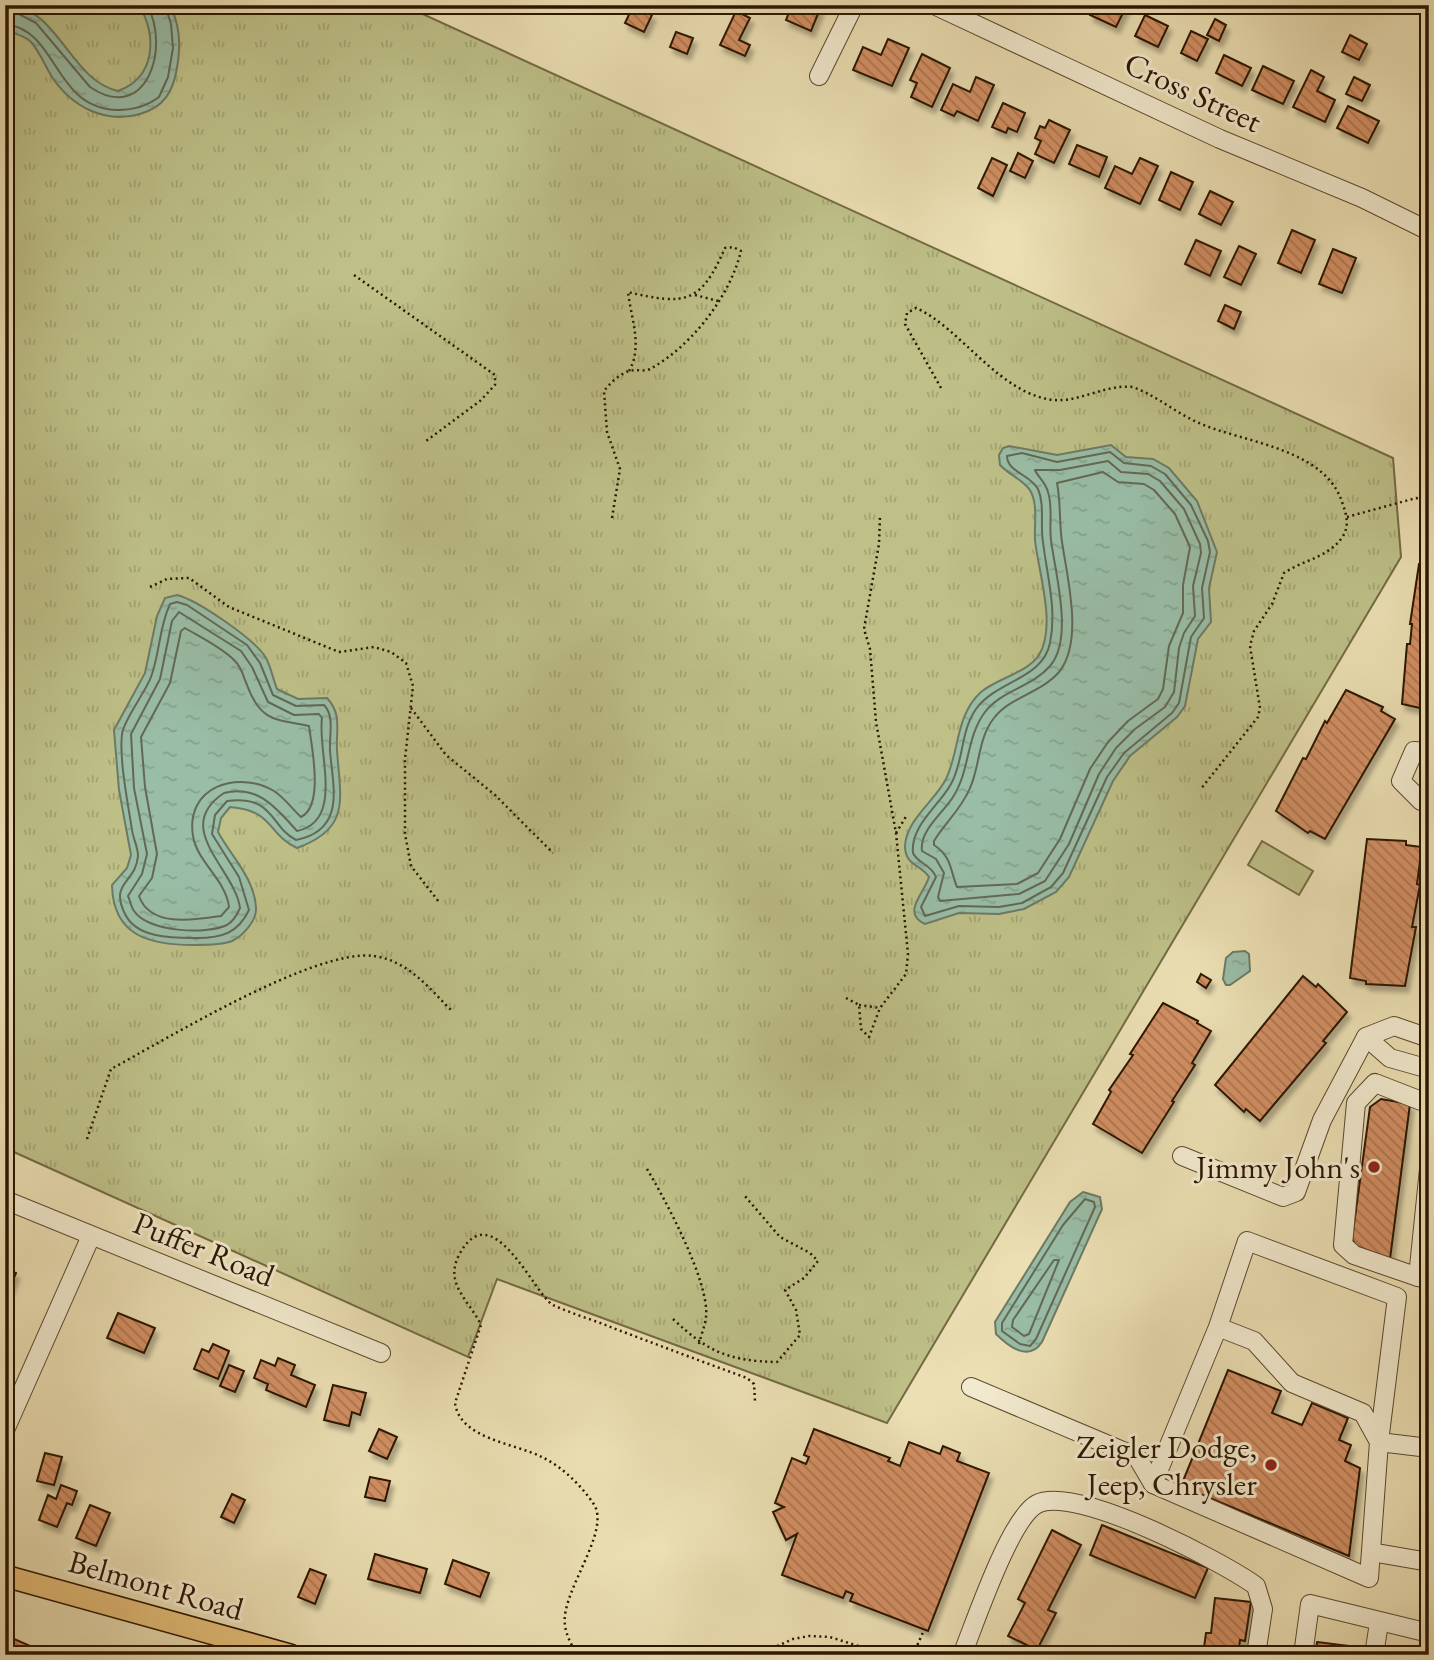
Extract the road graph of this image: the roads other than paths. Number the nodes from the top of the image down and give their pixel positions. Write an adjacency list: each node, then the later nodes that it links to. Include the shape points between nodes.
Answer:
1 (854, 5): 3 (street)
2 (934, 5): 4 (street, Cross Street)
3 (819, 76)
4 (1429, 231)
5 (1429, 752): 6 (street, via 1414,751 1401,781 1421,801)
6 (1429, 802)
7 (1422, 1036): 8 (street, via 1394,1026); 9 (street)
8 (1366, 1037): 9 (street, via 1390,1058); 12 (street, via 1322,1120 1296,1192 1283,1197)
9 (1407, 1062): 10 (street)
10 (1429, 1069)
11 (1429, 1104): 16 (street, via 1375,1083 1356,1104 1343,1245 1354,1255)
12 (1182, 1156)
13 (1429, 1167): 16 (street)
14 (5, 1200): 15 (street, Puffer Road)
15 (91, 1236): 18 (street, Puffer Road); 20 (street)
16 (1423, 1278)
17 (1218, 1327): 21 (street, via 1254,1341 1292,1383 1363,1413); 21 (street, via 1247,1241 1396,1297); 23 (street)
18 (381, 1353)
19 (971, 1387): 23 (street, via 1137,1457)
20 (5, 1430)
21 (1379, 1442): 22 (street); 24 (street)
22 (1429, 1448)
23 (1153, 1484): 24 (street, via 1369,1578)
24 (1371, 1552): 25 (street)
25 (1429, 1562)
26 (5, 1576): 29 (main road, Belmont Road)
27 (1378, 1623): 28 (street); 32 (street, via 1310,1604); 33 (street)
28 (1429, 1633)
29 (290, 1655)
30 (962, 1655): 31 (street, via 1016,1524 1037,1504 1053,1501 1085,1505 1140,1526 1206,1554 1256,1586 1263,1609)
31 (1256, 1655)
32 (1303, 1655)
33 (1374, 1655)

